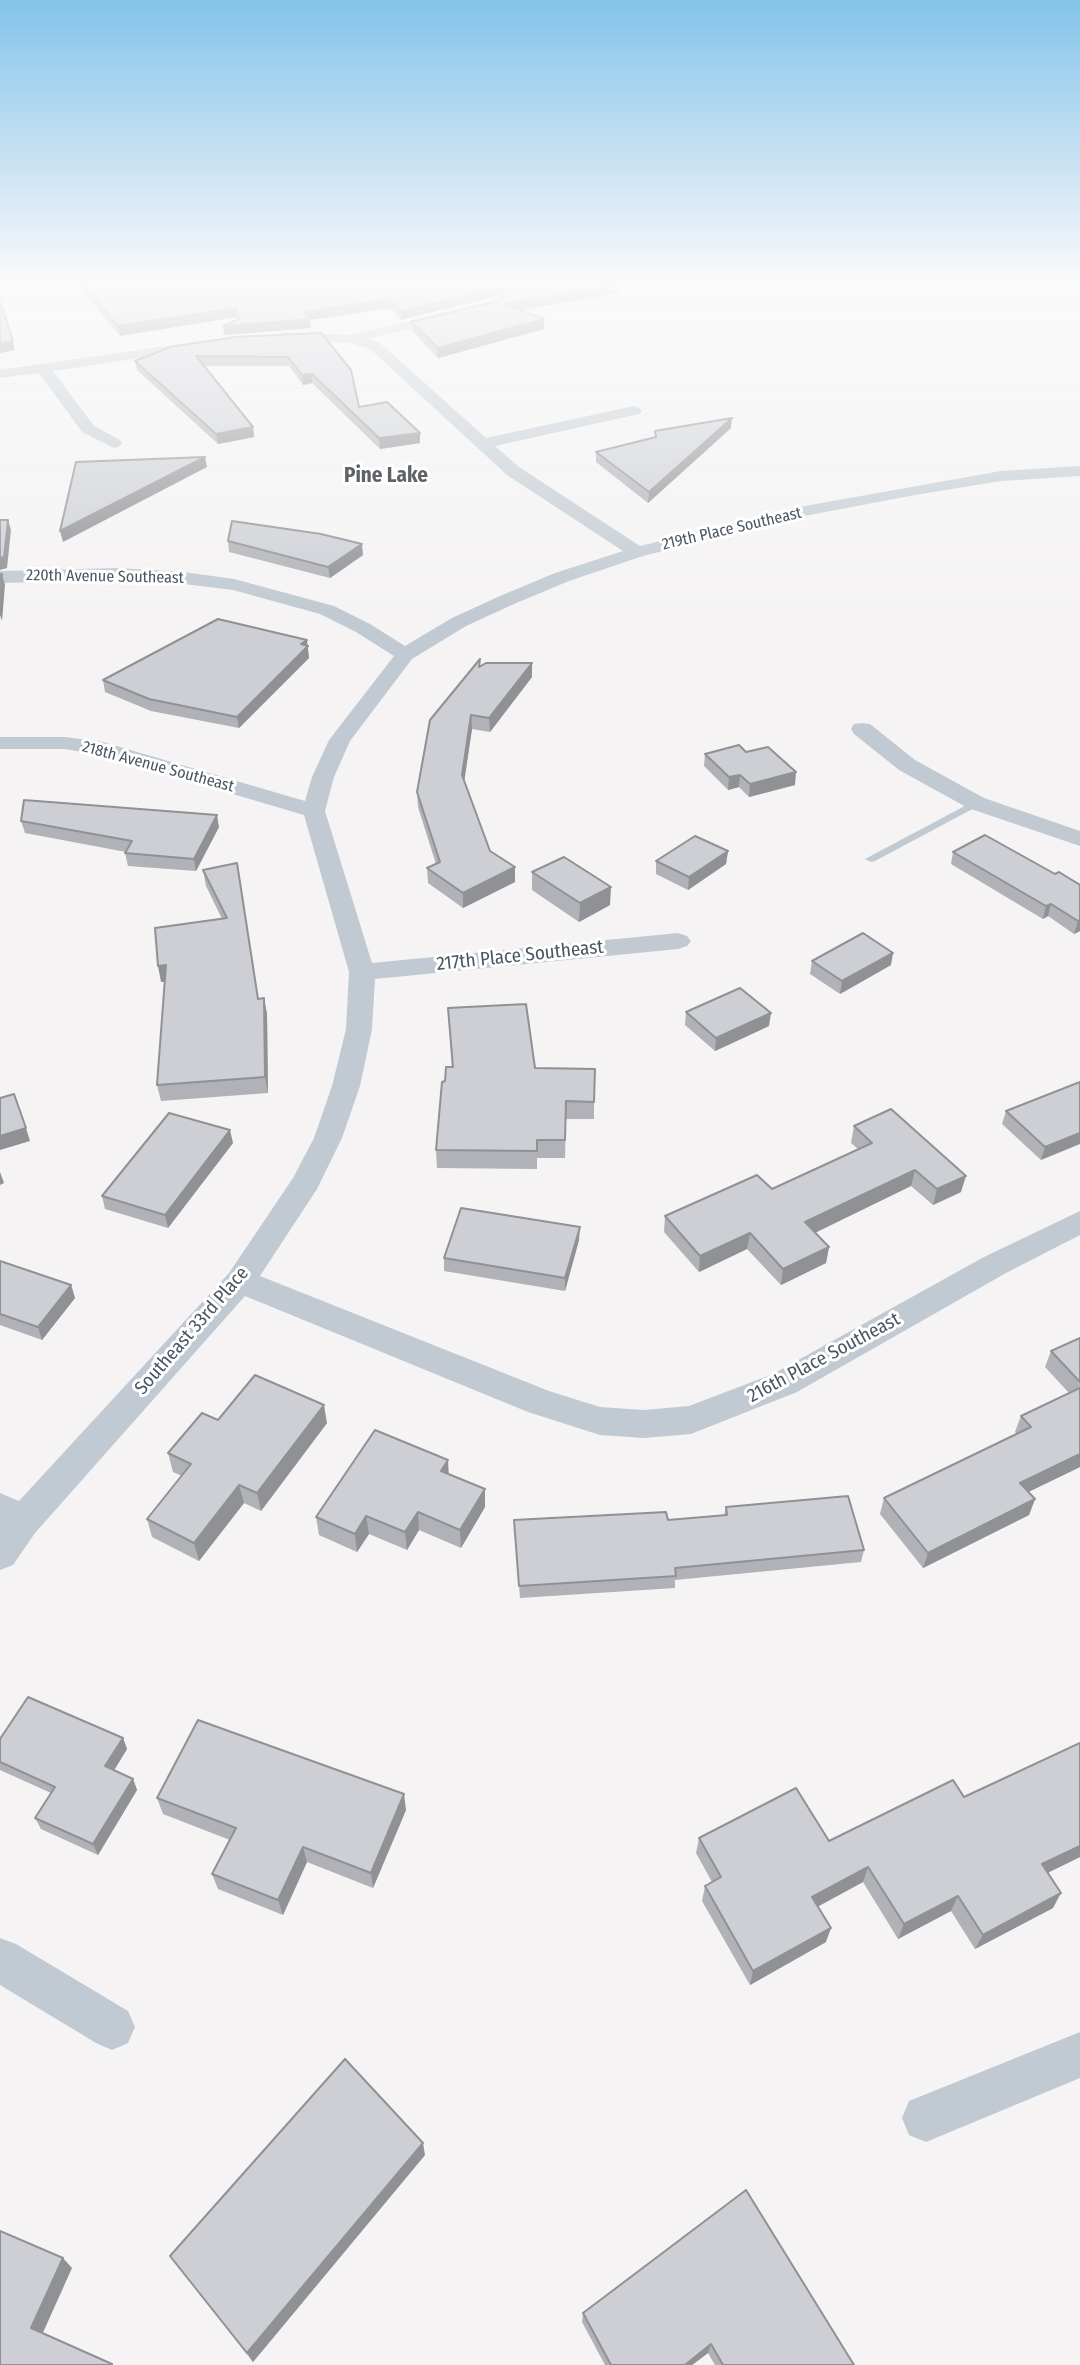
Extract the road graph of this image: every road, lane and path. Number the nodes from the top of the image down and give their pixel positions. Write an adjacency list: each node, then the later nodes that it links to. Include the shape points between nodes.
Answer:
1 (60, 391): 4 (street, via 88,429)
2 (425, 391): 5 (street)
3 (634, 411): 5 (street)
4 (114, 443)
5 (483, 444): 7 (street, via 534,486)
6 (1080, 471): 7 (street, 219th Place Southeast, via 1001,476 799,512)
7 (637, 552): 9 (street, 219th Place Southeast, via 507,600)
8 (0, 577): 9 (street, 220th Avenue Southeast, via 119,574 234,585 327,610)
9 (405, 654): 13 (street, via 340,740)
10 (862, 729): 12 (street, via 907,765)
11 (0, 743): 13 (street, 218th Avenue Southeast, via 65,743 103,749)
12 (976, 803): 14 (street); 15 (lane)
13 (314, 811): 17 (street, Southeast 33rd Place)
14 (1080, 839)
15 (871, 859)
16 (678, 941): 17 (street, 217th Place Southeast)
17 (362, 972): 19 (street, Southeast 33rd Place, via 359,1029 328,1138 306,1182)
18 (1075, 1232): 19 (street, 216th Place Southeast, via 995,1265 786,1383 691,1420 644,1424 600,1421 540,1402)
19 (240, 1281): 20 (street, Southeast 33rd Place)
20 (11, 1515): 21 (street, Southeast 33rd Place)
21 (0, 1554)
22 (0, 1960): 23 (street)
23 (113, 2027)
24 (1080, 2055): 25 (street)
25 (926, 2118)

